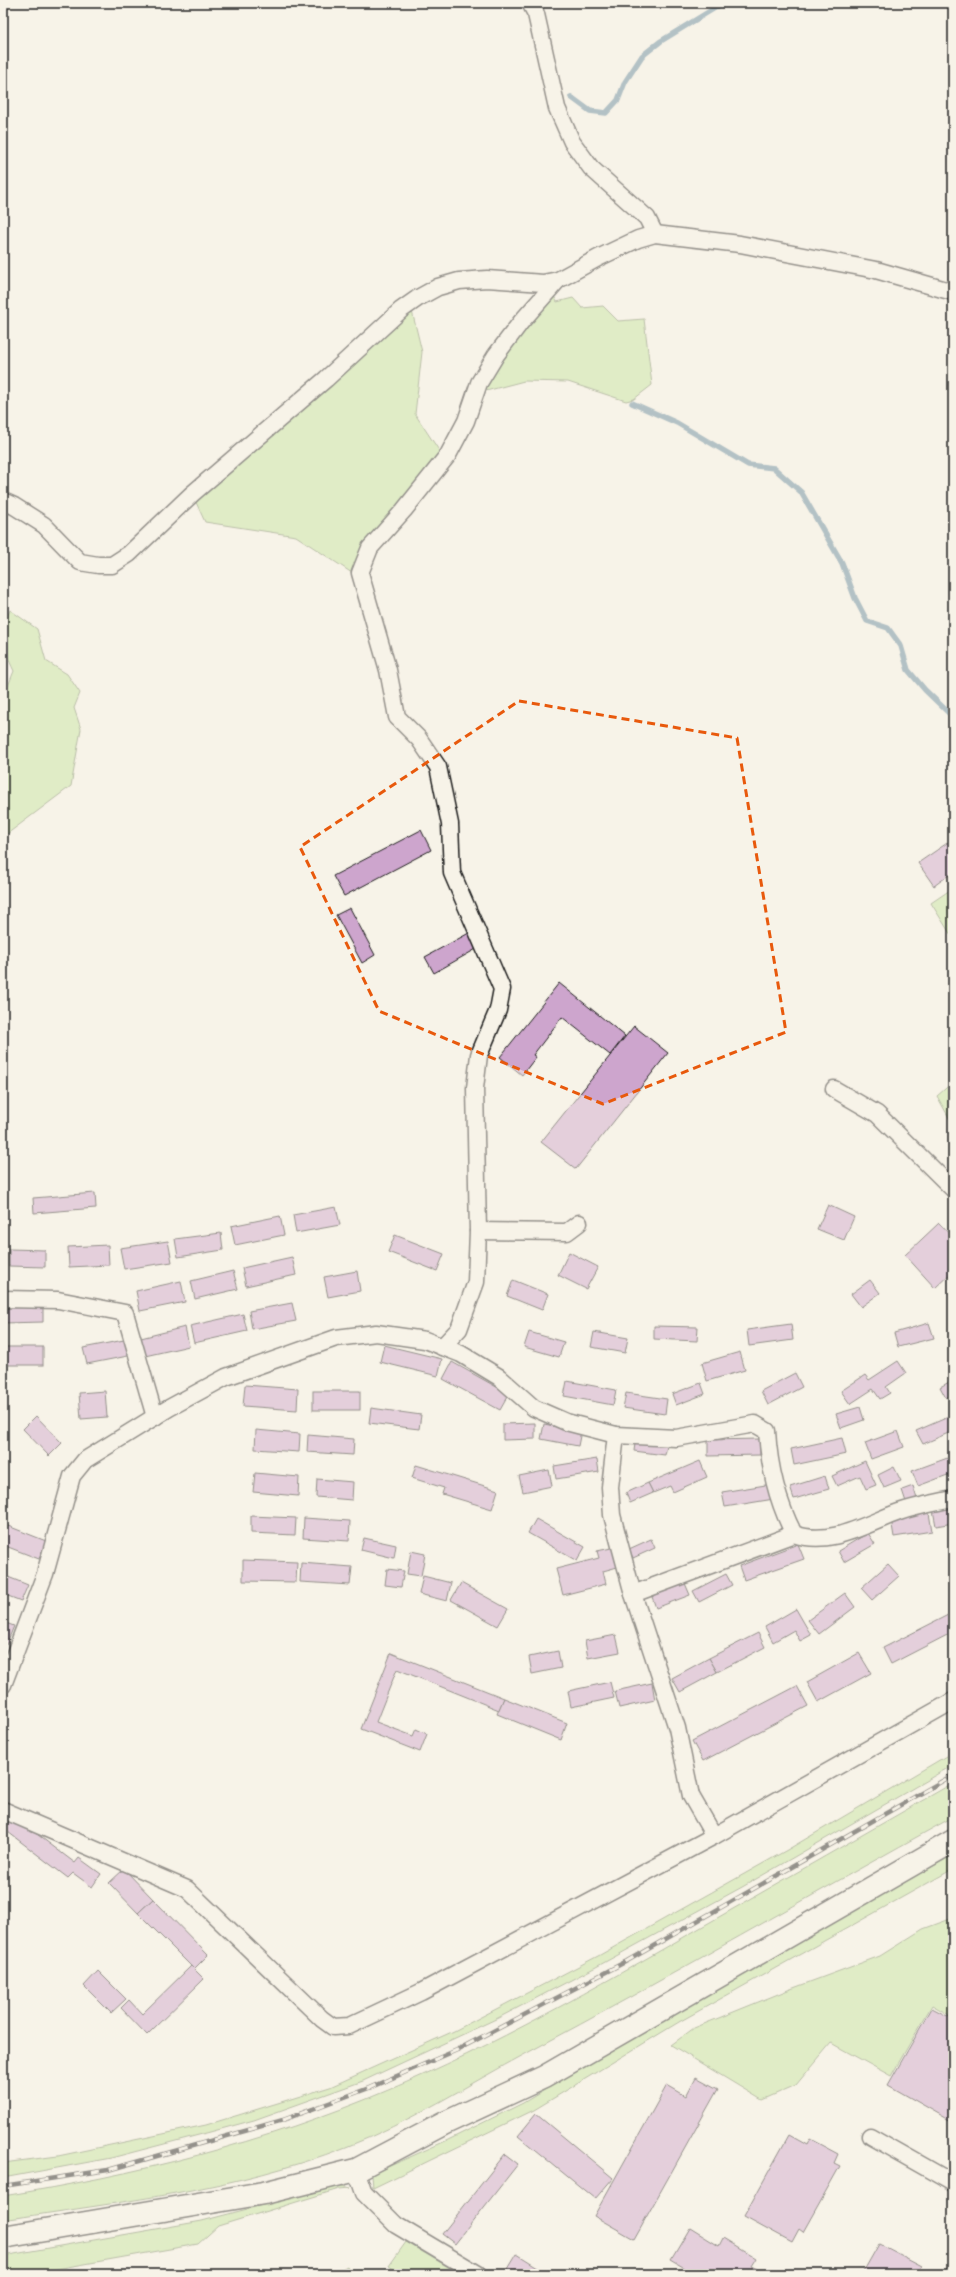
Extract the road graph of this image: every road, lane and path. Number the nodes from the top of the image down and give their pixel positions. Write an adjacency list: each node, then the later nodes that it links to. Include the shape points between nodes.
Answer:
1 (530, 3): 2 (street, via 536,14 556,108 572,142 591,168 647,218)
2 (655, 234): 3 (street, via 638,239); 4 (street, via 740,244 876,270)
3 (558, 280): 5 (street, via 543,283 487,279 459,281 438,287 418,298 401,310 326,379 192,494 129,554 112,565 80,562 44,525); 9 (street, via 496,355 478,383 466,421 448,455 370,548 360,573 388,670 397,717 419,739 438,767 450,824 452,873 502,989 498,1010 479,1055 475,1088)
4 (953, 292)
5 (3, 501)
6 (834, 1089): 7 (street, via 877,1114)
7 (953, 1189)
8 (579, 1222): 9 (street, via 567,1232)
9 (478, 1231): 11 (street, via 476,1282 459,1329)
10 (3, 1299): 12 (street, via 58,1300 125,1313)
11 (442, 1347): 12 (street, via 425,1340 376,1333 336,1338 226,1377); 13 (street, via 461,1354 499,1377 534,1408 566,1422)
12 (155, 1417): 17 (street, via 85,1460 72,1476 45,1574)
13 (616, 1435): 15 (street, via 676,1438 755,1424 761,1427 766,1431 768,1454 785,1516); 16 (street, via 610,1487 612,1515)
14 (953, 1499): 15 (street, via 901,1512 827,1538 807,1539)
15 (794, 1534): 16 (street)
16 (633, 1594): 20 (street, via 676,1728 691,1796)
17 (3, 1685)
18 (953, 1701): 20 (street)
19 (3, 1810): 20 (street, via 187,1889 333,2027 349,2026 421,1992)
20 (714, 1836)
21 (953, 1841): 23 (main road, via 544,2078 445,2123)
22 (870, 2136): 24 (street)
23 (356, 2170): 25 (main road, via 264,2193); 26 (street, via 364,2193 396,2225)
24 (953, 2183)
25 (3, 2237)
26 (478, 2274)

